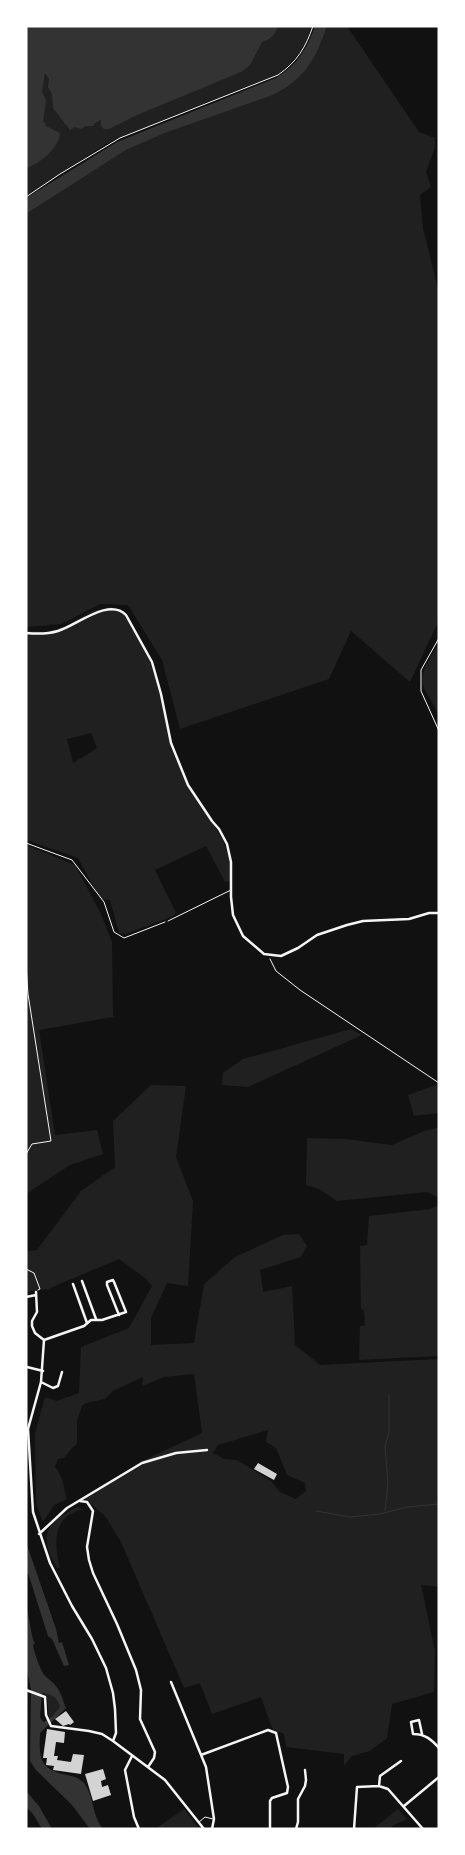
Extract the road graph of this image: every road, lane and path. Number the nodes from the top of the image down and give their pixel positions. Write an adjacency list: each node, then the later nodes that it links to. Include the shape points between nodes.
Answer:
1 (313, 26): 2 (path, via 299,57 278,75 120,138)
2 (26, 197)
3 (26, 633): 7 (street, via 56,632 98,612 114,609 126,615 152,662 171,743 188,785 227,844)
4 (439, 638): 5 (path, via 421,670 421,691)
5 (439, 731)
6 (26, 842): 9 (path, via 72,860 104,902 114,932 124,938)
7 (231, 890): 9 (lane); 10 (street, via 234,915 243,936)
8 (439, 913): 10 (street, via 409,919 363,921 317,935 282,956)
9 (168, 921)
10 (267, 954): 12 (path, via 276,971 300,990)
11 (26, 965): 13 (path, via 51,1141 32,1144)
12 (439, 1083)
13 (26, 1154)
14 (26, 1269): 17 (path, via 36,1276 40,1288)
15 (82, 1281): 20 (street)
16 (73, 1284): 21 (street)
17 (36, 1294): 18 (street); 22 (street, via 37,1312 32,1326)
18 (26, 1297)
19 (119, 1315): 19 (street, via 126,1310 113,1280 110,1280 107,1285); 20 (street)
20 (96, 1319): 21 (street)
21 (87, 1323): 22 (street)
22 (44, 1340): 24 (street)
23 (27, 1367): 24 (street)
24 (42, 1371): 26 (street)
25 (62, 1372): 26 (street, via 58,1386 54,1388)
26 (41, 1382): 29 (street, via 28,1429 33,1512)
27 (206, 1450): 28 (street, via 176,1453 142,1463)
28 (80, 1501): 29 (street, via 67,1508); 38 (street, via 87,1502 93,1511 87,1547 93,1573 136,1670 141,1690 140,1719 155,1752)
29 (39, 1534): 33 (street, via 50,1563 106,1668 115,1709)
30 (171, 1682): 35 (street)
31 (27, 1690): 33 (street, via 44,1696 50,1724 102,1734)
32 (422, 1734): 32 (street, via 413,1734 410,1722 419,1720); 34 (street)
33 (113, 1741): 36 (street)
34 (439, 1748)
35 (201, 1754): 43 (street, via 208,1776); 48 (street, via 268,1730 276,1733 288,1788 287,1793 270,1801)
36 (132, 1756): 38 (street); 45 (street, via 125,1770)
37 (400, 1761): 41 (street, via 380,1776)
38 (148, 1767): 44 (street, via 165,1780)
39 (305, 1770): 49 (street, via 305,1786 298,1799)
40 (439, 1777): 42 (street)
41 (379, 1786): 42 (street, via 388,1789); 50 (street, via 357,1787)
42 (404, 1806): 51 (street)
43 (214, 1819): 44 (lane, via 205,1817); 47 (street)
44 (199, 1823): 46 (street)
45 (139, 1829)
46 (204, 1829)
47 (212, 1829)
48 (270, 1829)
49 (296, 1829)
50 (354, 1829)
51 (423, 1829)

